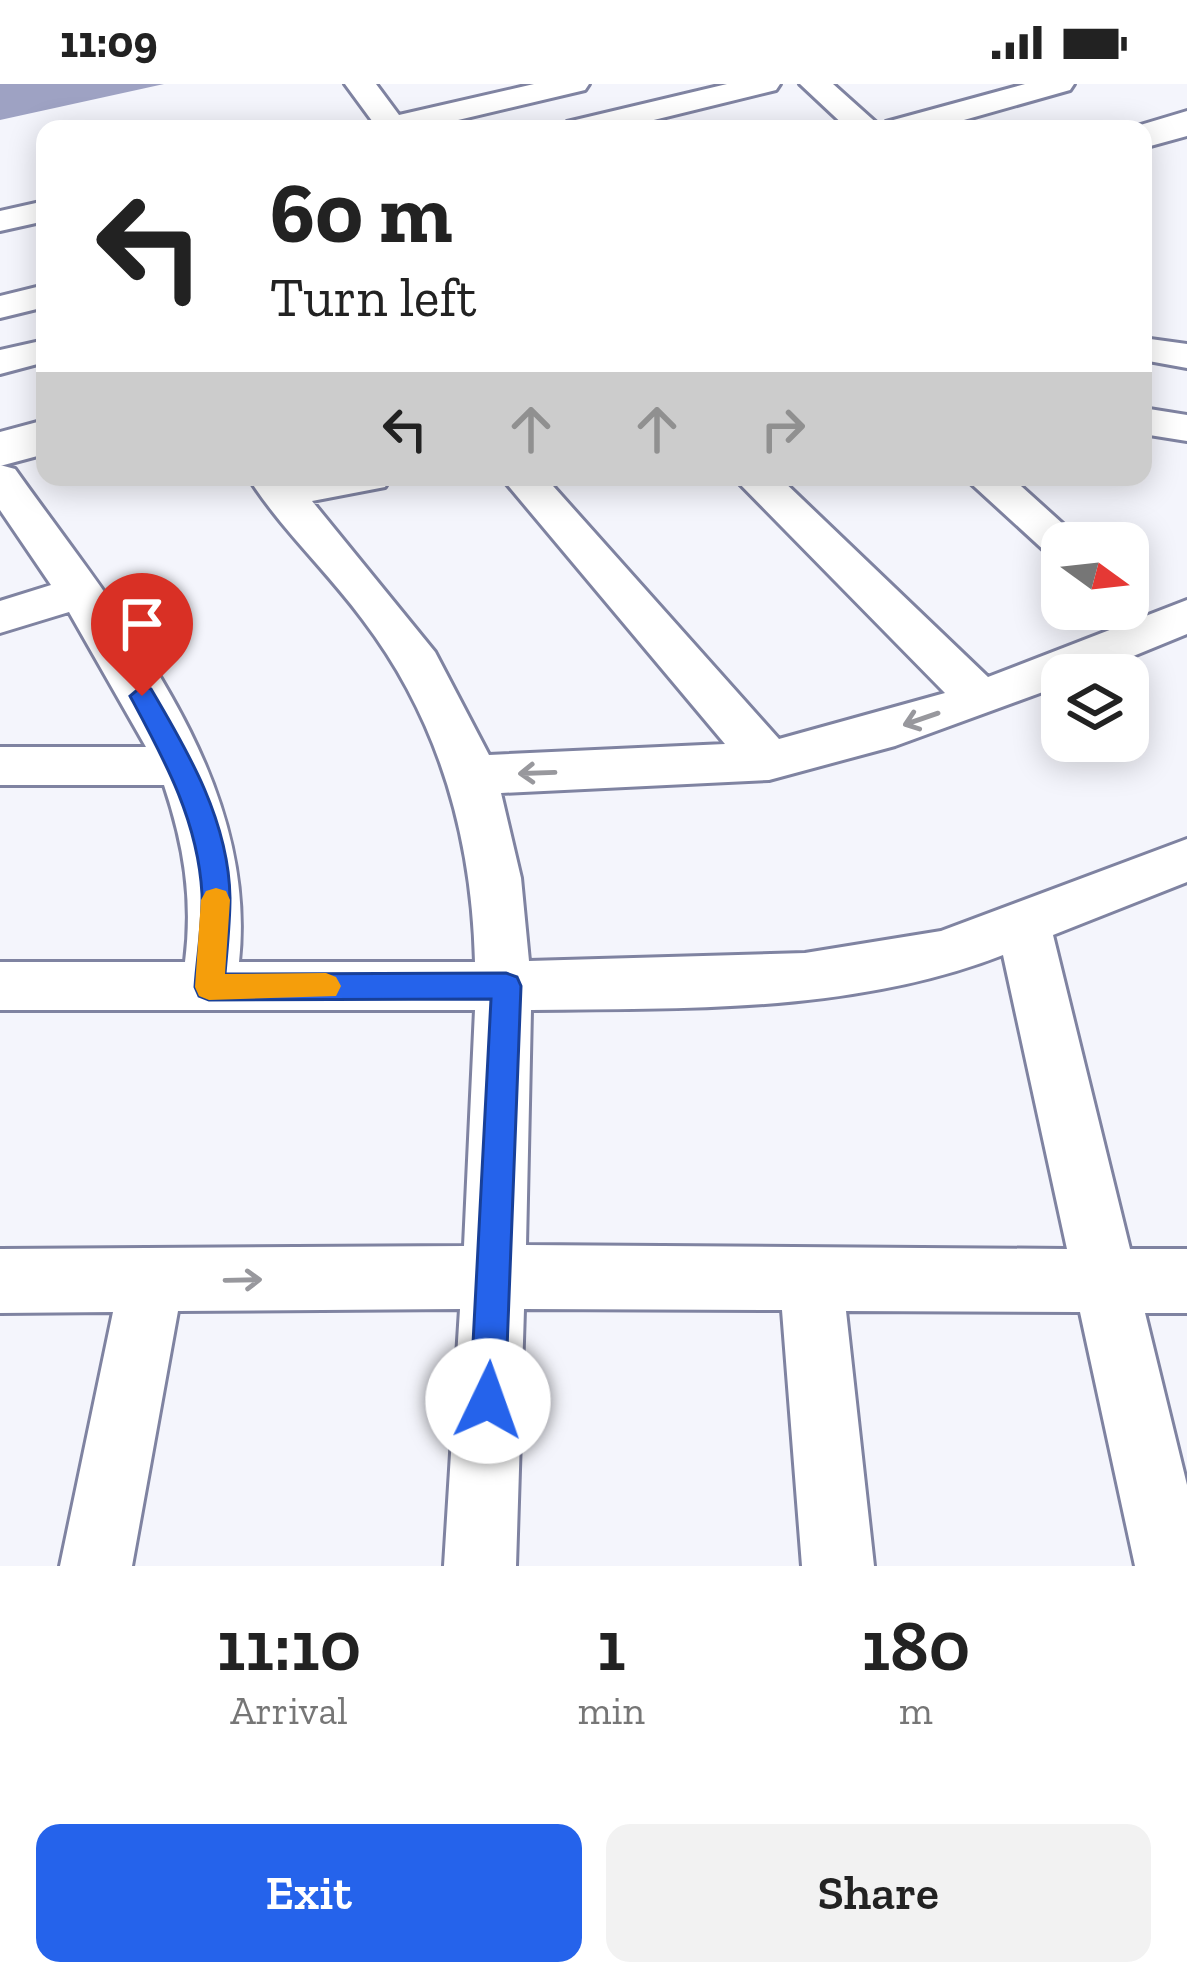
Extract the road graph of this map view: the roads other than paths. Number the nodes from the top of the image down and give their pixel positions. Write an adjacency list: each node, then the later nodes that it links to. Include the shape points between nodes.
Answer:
1 (574, 84): 11 (street)
2 (591, 84): 12 (street)
3 (637, 84): 9 (street)
4 (765, 84): 9 (street)
5 (814, 84): 13 (street)
6 (1059, 84): 14 (street)
7 (403, 88): 8 (street)
8 (364, 90): 10 (street)
9 (671, 119)
10 (387, 120)
11 (426, 120)
12 (624, 120)
13 (857, 120)
14 (929, 120)
15 (1187, 123): 16 (main road)
16 (1152, 133)
17 (36, 213): 18 (street)
18 (0, 220)
19 (36, 298): 20 (street)
20 (0, 307)
21 (1152, 350): 23 (street)
22 (36, 353): 24 (street)
23 (1187, 356)
24 (0, 362)
25 (1152, 422): 26 (street)
26 (1187, 428)
27 (36, 439): 28 (main road)
28 (0, 449)
29 (0, 479): 35 (street)
30 (276, 486): 42 (street, via 435,692)
31 (530, 486): 39 (street)
32 (763, 486): 38 (street)
33 (996, 486): 34 (street)
34 (1041, 525)
35 (78, 593): 36 (street); 41 (street)
36 (0, 617)
37 (1166, 624): 38 (street)
38 (981, 698): 39 (street, one-way to 39)
39 (769, 761): 42 (street, one-way to 42)
40 (0, 766): 41 (street)
41 (183, 766): 47 (street, via 216,895)
42 (471, 775): 46 (street, via 496,874)
43 (1187, 860): 44 (street)
44 (1024, 926): 46 (street, via 943,954 806,977); 50 (street)
45 (0, 986): 47 (street)
46 (506, 986): 47 (street); 48 (street)
47 (209, 987)
48 (493, 1277): 49 (street); 53 (street, one-way to 48); 55 (street)
49 (811, 1279): 50 (street); 56 (street)
50 (1106, 1280): 52 (street); 57 (street)
51 (0, 1281): 53 (street)
52 (1187, 1281)
53 (151, 1282): 54 (street)
54 (97, 1566)
55 (480, 1566)
56 (838, 1566)
57 (1171, 1566)

